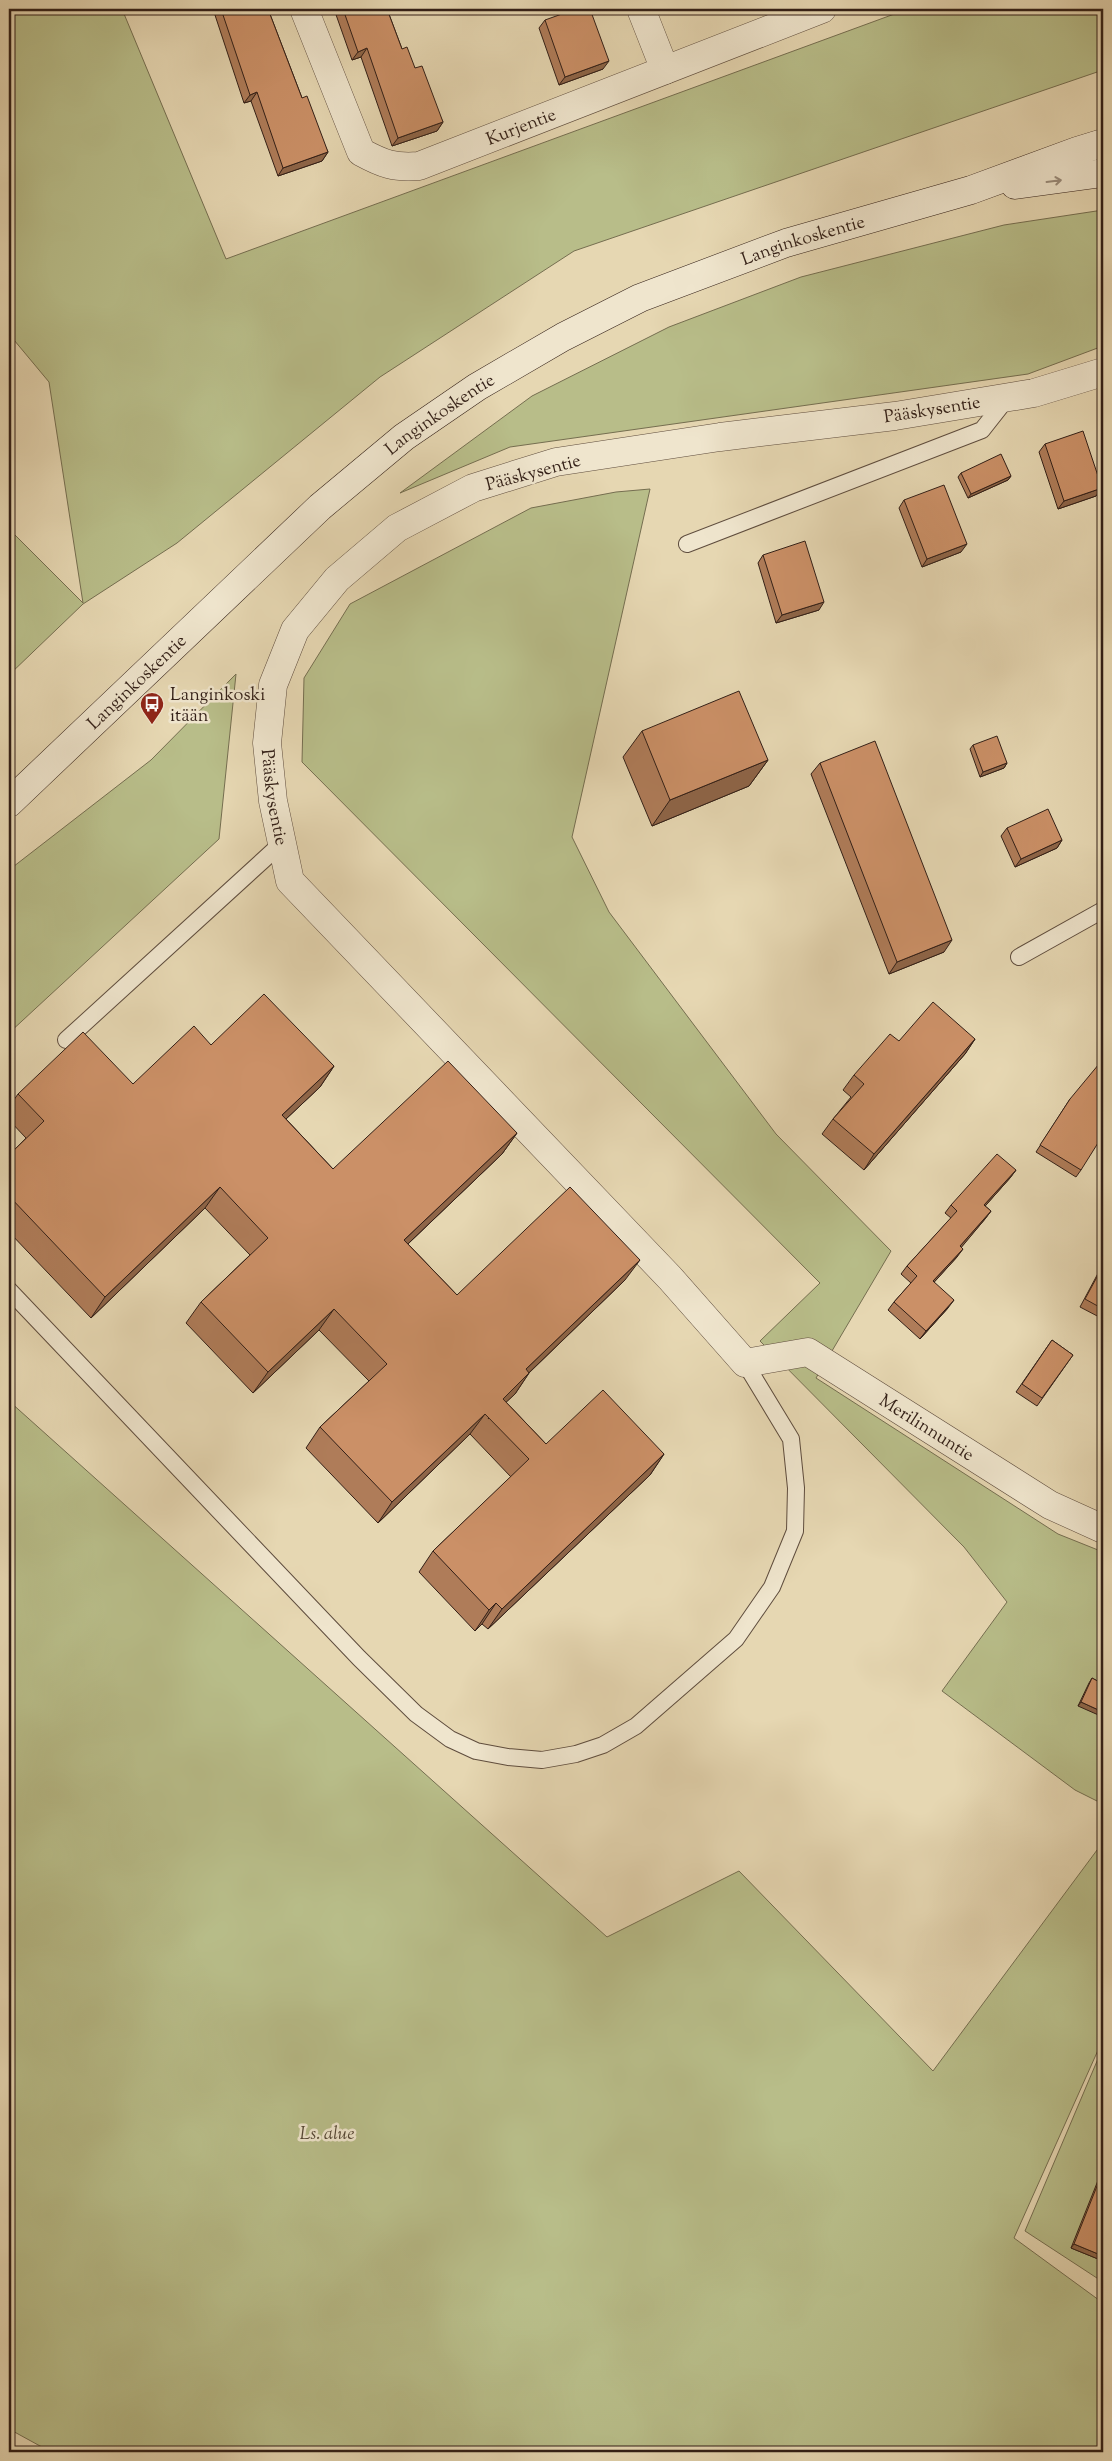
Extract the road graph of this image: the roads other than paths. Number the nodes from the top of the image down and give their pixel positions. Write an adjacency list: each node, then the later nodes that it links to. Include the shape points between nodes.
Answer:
1 (304, 9): 4 (street, Kurjentie, via 361,152 383,164 419,166)
2 (641, 9): 4 (street)
3 (822, 9): 4 (street, Kurjentie)
4 (665, 70)
5 (1103, 143): 7 (street, Langinkoskentie)
6 (1103, 173): 7 (street, Langinkoskentie, one-way to 6)
7 (971, 190): 11 (street, Langinkoskentie, via 786,243 640,298 563,337 477,387 404,437 320,507)
8 (1103, 372): 9 (street, Pääskysentie, via 1034,393)
9 (1008, 397): 10 (lane, via 982,430); 12 (street, Pääskysentie, via 895,416 720,437 556,462 473,488 397,528 337,578 295,630 272,685 267,743 273,801)
10 (687, 544)
11 (9, 803)
12 (282, 843): 15 (lane); 17 (street, Pääskysentie, via 290,881 670,1278)
13 (1103, 910): 14 (lane)
14 (1019, 957)
15 (66, 1040)
16 (9, 1290): 17 (lane, via 416,1714 450,1739 476,1751 508,1757 542,1760 576,1754 603,1745 636,1726 736,1639 772,1587 795,1531 792,1440)
17 (745, 1363): 18 (street, Merilinnuntie, via 808,1352 1050,1505)
18 (1103, 1529)

